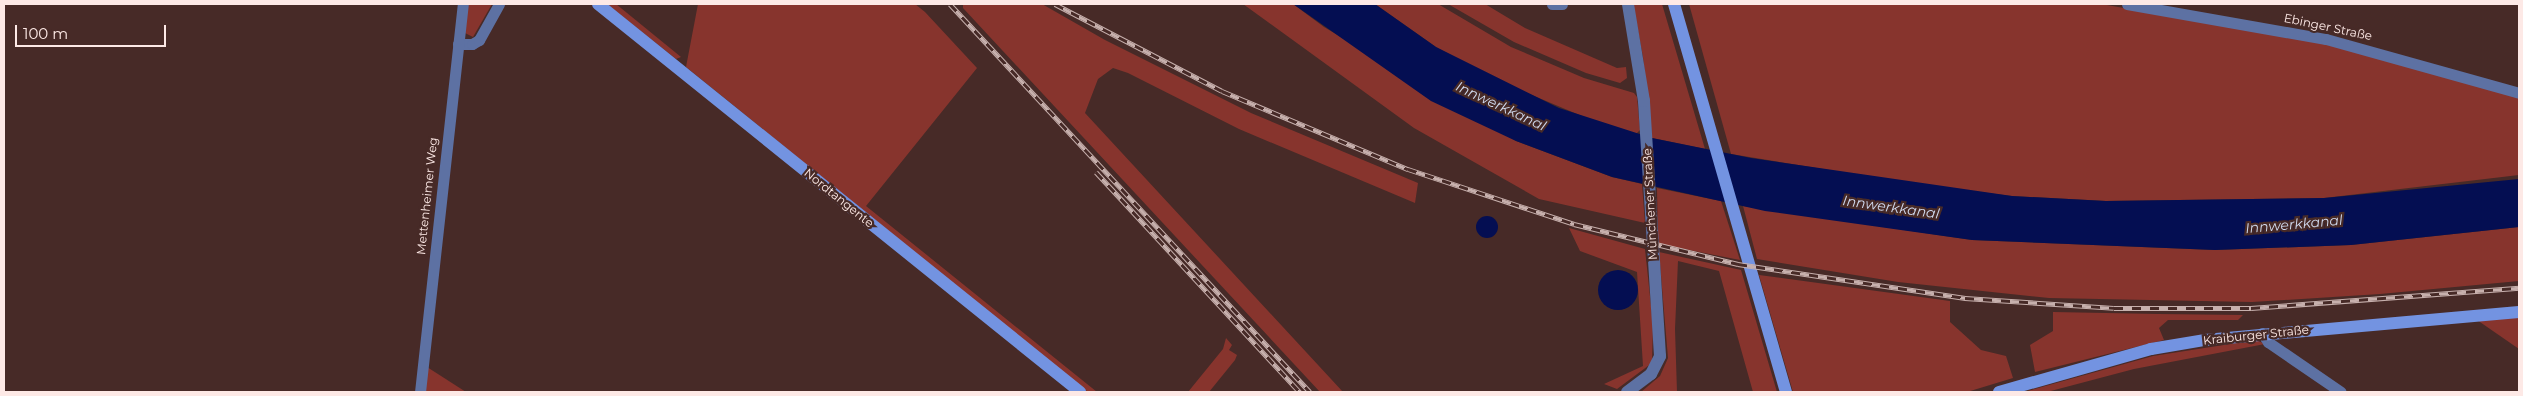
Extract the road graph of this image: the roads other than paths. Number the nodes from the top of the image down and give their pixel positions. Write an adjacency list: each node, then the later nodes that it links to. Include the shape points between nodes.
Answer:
1 (463, 4): 9 (street, Mettenheimer Weg)
2 (499, 4): 9 (street, via 479,40 472,44)
3 (598, 4): 14 (main road, Nordtangente)
4 (1552, 4): 5 (street)
5 (1562, 4)
6 (1628, 4): 15 (street, Münchener Straße, via 1644,101 1660,356 1650,374)
7 (1674, 4): 16 (main road)
8 (2127, 4): 10 (street, Ebinger Straße, via 2326,39)
9 (458, 44): 13 (street, Mettenheimer Weg)
10 (2519, 93)
11 (2519, 312): 12 (main road, Kraiburger Straße)
12 (2262, 333): 17 (main road, Kraiburger Straße, via 2151,349); 18 (street, via 2268,342)
13 (420, 392)
14 (1080, 392)
15 (1627, 392)
16 (1786, 392)
17 (1999, 392)
18 (2341, 392)

